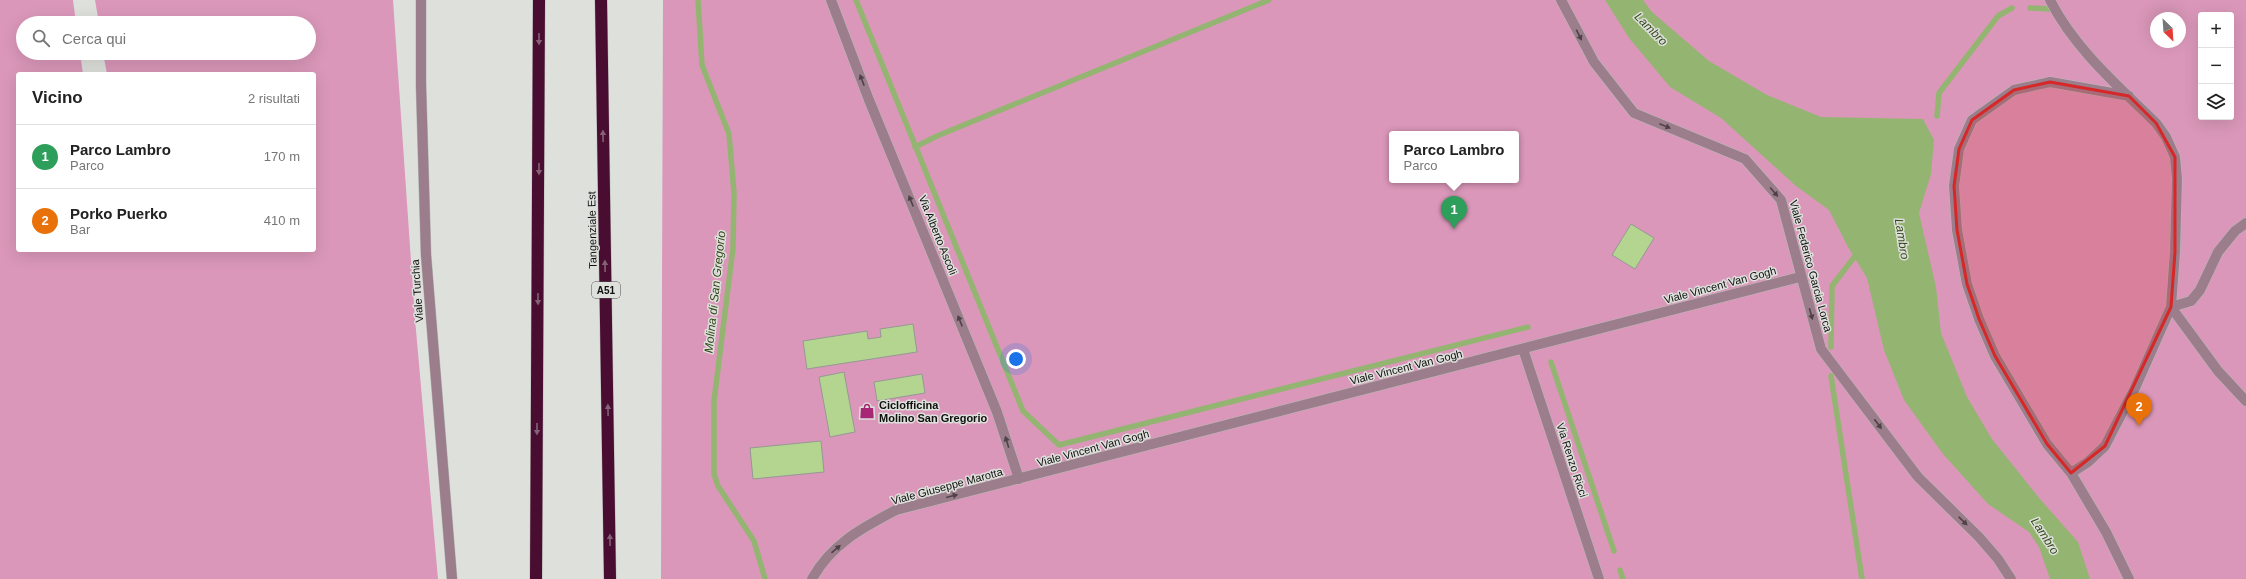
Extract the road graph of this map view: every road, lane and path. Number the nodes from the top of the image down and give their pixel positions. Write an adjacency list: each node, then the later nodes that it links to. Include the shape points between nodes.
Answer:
1 (421, 0): 15 (street, Viale Turchia, via 426,255)
2 (539, 0): 16 (highway, one-way to 16)
3 (601, 0): 17 (highway, Tangenziale Est / A51, one-way to 3)
4 (831, 0): 14 (street, Via Alberto Ascoli, one-way to 4, via 997,412 869,100)
5 (1561, 0): 9 (street, Viale Federico Garcia Lorca, one-way to 9, via 1594,62 1634,113 1745,159 1781,200)
6 (2050, 0): 7 (street, via 2058,17 2080,45)
7 (2128, 96): 10 (street, via 2156,123 2175,157 2176,252); 13 (street, via 2050,82 2014,90 1972,120 1959,149 1954,186 1957,230 1967,284 1979,319 1995,356 2047,444)
8 (2246, 223): 10 (street, via 2235,231 2218,252 2200,290 2191,301)
9 (1800, 277): 11 (street, Viale Vincent Van Gogh); 20 (street, Viale Federico Garcia Lorca, one-way to 20, via 1821,348 1918,477 1979,537)
10 (2171, 307): 12 (street, via 2218,371); 13 (street, via 2135,388 2105,446)
11 (1523, 349): 14 (street, Viale Vincent Van Gogh); 19 (street, Via Renzo Ricci)
12 (2246, 401)
13 (2071, 473): 21 (street, via 2106,532)
14 (1019, 479): 18 (street, Viale Giuseppe Marotta, one-way to 14, via 822,561 857,531 896,510)
15 (452, 579)
16 (536, 579)
17 (610, 579)
18 (812, 579)
19 (1598, 579)
20 (2012, 579)
21 (2129, 579)

